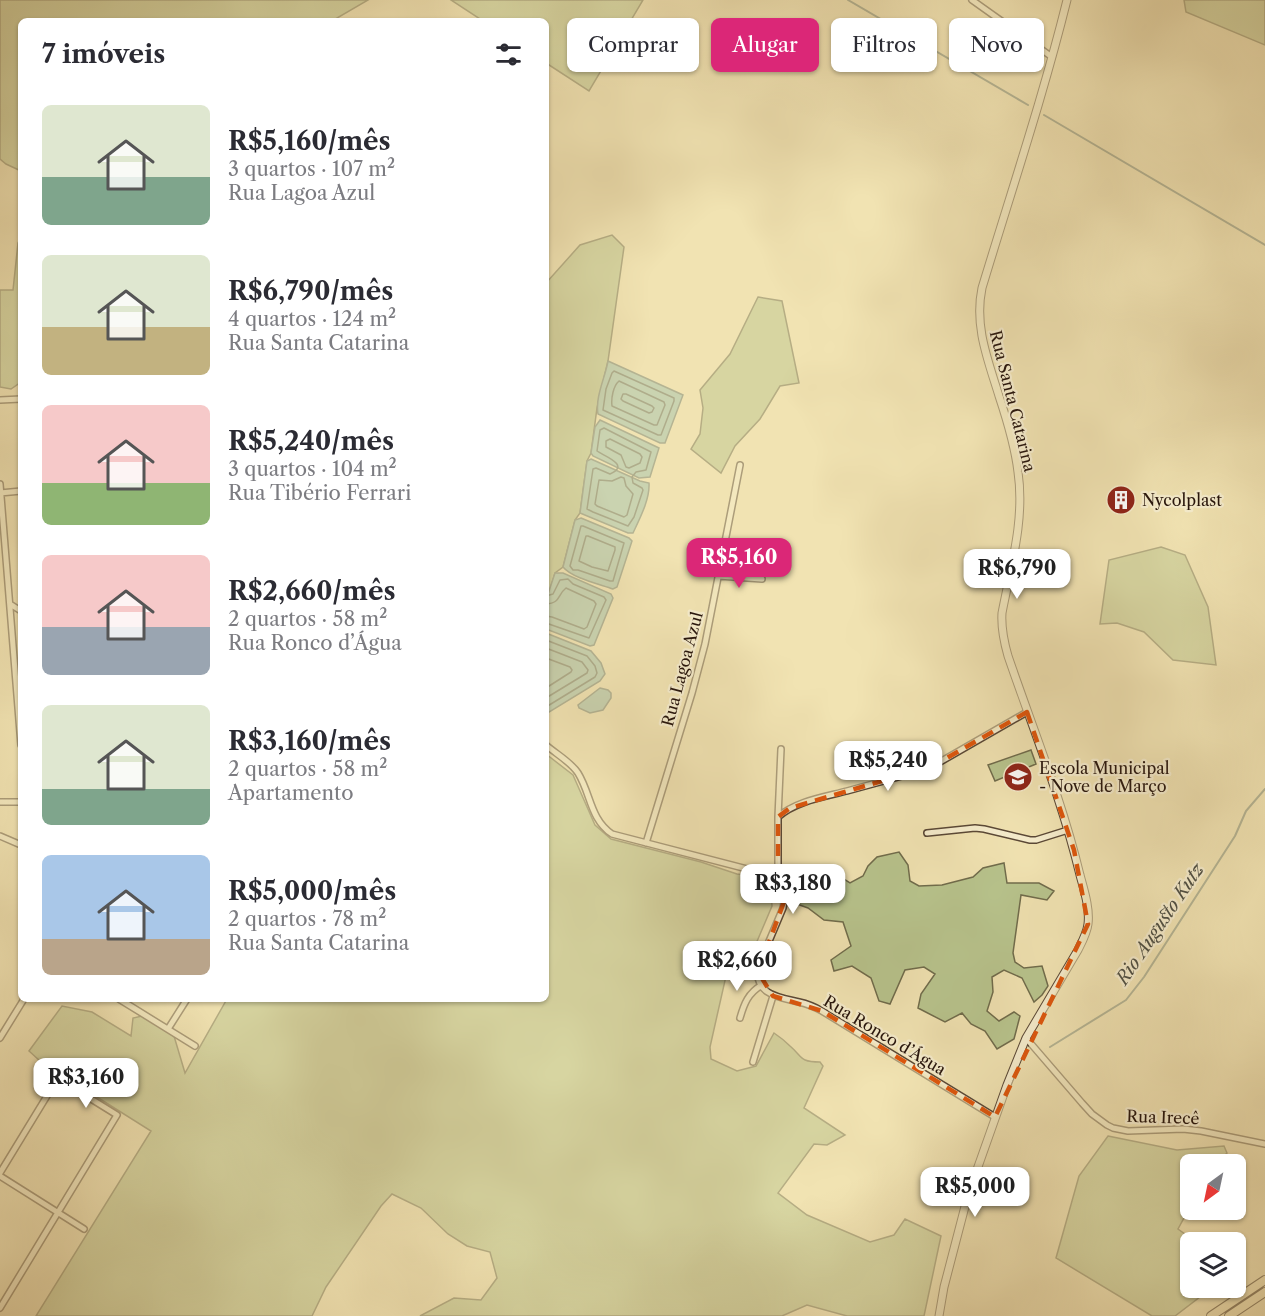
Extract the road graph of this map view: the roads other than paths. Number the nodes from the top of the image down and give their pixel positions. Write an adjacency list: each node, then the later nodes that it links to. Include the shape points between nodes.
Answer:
1 (972, 0): 3 (street)
2 (1067, 0): 3 (street, Rua Santa Catarina)
3 (1052, 57): 15 (street, Rua Santa Catarina, via 980,302 982,337 1014,447 1021,492 1001,624)
4 (18, 399): 5 (street)
5 (0, 400)
6 (740, 465): 10 (street, Rua Lagoa Azul)
7 (0, 484): 9 (street)
8 (18, 491): 9 (street)
9 (0, 493): 12 (street)
10 (718, 576): 11 (street); 24 (street, Rua Lagoa Azul, via 692,693)
11 (762, 579)
12 (10, 604): 13 (street); 14 (street)
13 (18, 608)
14 (18, 681)
15 (1027, 712): 20 (street, via 933,766 790,808); 21 (street, Rua Santa Catarina)
16 (549, 748): 24 (street, via 578,774 605,829)
17 (781, 749): 20 (street)
18 (0, 802): 19 (street)
19 (18, 802)
20 (778, 817): 26 (street)
21 (1068, 830): 22 (street, via 1036,840 975,828); 35 (street, Rua Santa Catarina, via 1088,924 1078,950)
22 (927, 833)
23 (0, 836): 25 (street)
24 (646, 843): 26 (street, via 770,875)
25 (18, 844)
26 (778, 881): 27 (street, via 785,899 759,965)
27 (762, 986): 28 (street, Rua Ronco d’Água); 32 (street, via 748,996)
28 (773, 996): 37 (street); 38 (street, Rua Ronco d’Água, via 822,1011)
29 (22, 1002): 34 (street)
30 (125, 1002): 33 (street)
31 (186, 1002): 33 (street)
32 (740, 1018)
33 (168, 1029): 36 (street)
34 (0, 1038)
35 (1026, 1038): 38 (street, Rua Santa Catarina); 39 (street, Rua Irecê, via 1092,1114 1113,1128 1202,1131)
36 (195, 1046)
37 (753, 1062)
38 (995, 1117): 46 (street, Rua Santa Catarina, via 968,1196)
39 (1265, 1144)
40 (0, 1175): 41 (street); 41 (street, via 50,1091 59,1083 117,1115)
41 (58, 1212): 42 (street); 45 (street)
42 (84, 1229)
43 (1265, 1280): 47 (main road)
44 (1265, 1292): 48 (main road)
45 (0, 1308)
46 (939, 1316)
47 (1211, 1316)
48 (1229, 1316)

